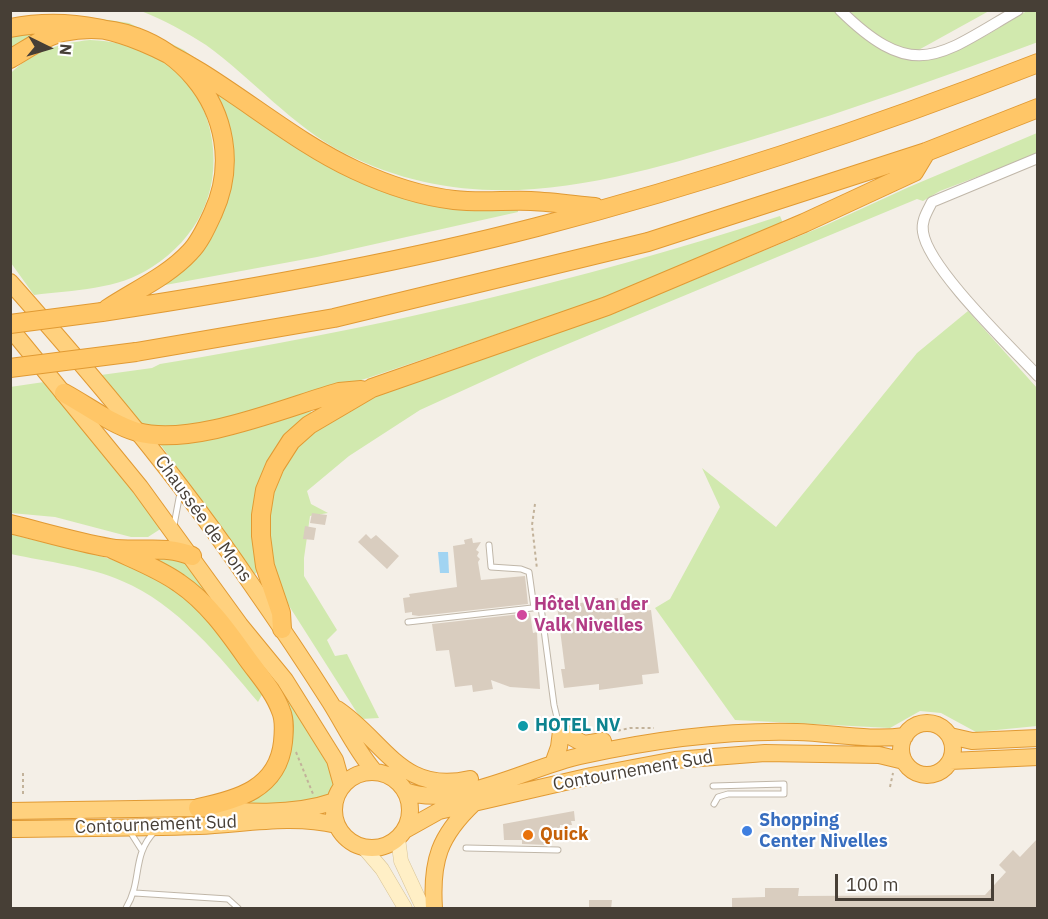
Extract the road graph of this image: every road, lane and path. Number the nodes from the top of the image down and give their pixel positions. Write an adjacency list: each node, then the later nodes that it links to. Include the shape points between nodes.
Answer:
1 (840, 10): 2 (street, via 883,46 916,55 946,51)
2 (1018, 10)
3 (10, 28): 9 (highway, via 49,14 85,10 131,19 182,43 315,148 355,170 407,190 455,200 532,201)
4 (10, 59): 11 (highway, via 62,33 98,29 131,34 187,67 207,92 221,129 225,164 220,198 207,227 190,252)
5 (1038, 63): 9 (highway, via 838,137)
6 (1038, 108): 7 (highway)
7 (926, 152): 14 (highway, bridge, via 648,242 527,274 334,318 136,352); 16 (highway, via 914,172 674,279 535,333)
8 (1038, 159): 15 (street, via 932,202 924,216 923,232 937,265)
9 (605, 209): 11 (highway, via 400,259 228,293)
10 (10, 282): 18 (highway, Chaussée de Mons)
11 (102, 312): 12 (highway, bridge)
12 (10, 324)
13 (10, 328): 17 (highway, Chaussée de Mons)
14 (10, 368)
15 (1038, 376)
16 (372, 388): 18 (highway, via 339,392 193,434); 29 (highway, via 329,412 291,441 266,490 261,536)
17 (64, 393): 18 (highway, via 119,426); 22 (highway, Chaussée de Mons)
18 (140, 432): 19 (highway, Chaussée de Mons)
19 (182, 488): 22 (lane); 29 (highway, Chaussée de Mons)
20 (535, 504): 26 (path, via 532,525)
21 (10, 524): 24 (highway)
22 (173, 530): 25 (highway, Chaussée de Mons)
23 (489, 545): 27 (lane, via 491,567 529,572)
24 (110, 548): 25 (highway, via 166,548); 48 (highway, via 162,572 202,602 223,623 282,712 282,753 263,785 225,803)
25 (192, 556): 42 (highway, Chaussée de Mons, via 297,697 335,760)
26 (537, 572)
27 (534, 608): 28 (lane); 31 (lane, via 541,607)
28 (408, 622)
29 (282, 629): 30 (highway, Chaussée de Mons)
30 (331, 705): 39 (highway, via 352,719 408,773 431,782 454,783 527,762); 40 (highway, Chaussée de Mons)
31 (561, 731): 35 (highway, via 584,744 617,738); 39 (highway)
32 (905, 736): 33 (highway, via 928,723); 35 (highway, Contournement Sud, via 739,732); 37 (highway)
33 (950, 736): 34 (highway, via 972,741); 38 (highway)
34 (1038, 738)
35 (655, 740): 39 (highway, Contournement Sud)
36 (1038, 757): 38 (highway)
37 (904, 761): 38 (highway, via 924,775 941,771); 46 (highway, Contournement Sud, via 858,754 709,757 591,776)
38 (950, 761)
39 (554, 762): 44 (highway, Contournement Sud, via 493,783 434,797)
40 (374, 771): 42 (highway); 44 (highway, via 392,777)
41 (23, 773): 49 (path)
42 (342, 785): 45 (highway)
43 (713, 786): 47 (lane, via 784,784 784,794 728,794 718,797)
44 (405, 791): 54 (highway, via 410,810)
45 (335, 801): 48 (highway, Contournement Sud, via 302,810); 50 (highway)
46 (474, 803): 54 (highway, Contournement Sud, via 439,811); 64 (highway, via 448,831 439,848 433,877)
47 (714, 804)
48 (198, 808): 49 (highway, Contournement Sud)
49 (17, 811)
50 (337, 825): 51 (highway, Contournement Sud, via 274,821); 55 (highway, via 349,841)
51 (159, 827): 52 (highway, Contournement Sud); 57 (lane)
52 (126, 828): 53 (highway, Contournement Sud); 57 (lane)
53 (10, 829)
54 (402, 834): 55 (highway, via 386,846); 63 (main road, via 401,861)
55 (364, 848): 62 (main road, via 382,869)
56 (466, 848): 58 (lane)
57 (141, 849): 59 (lane)
58 (558, 850)
59 (135, 893): 60 (lane); 61 (lane, via 228,899)
60 (126, 909)
61 (238, 909)
62 (405, 909)
63 (423, 909)
64 (434, 909)

